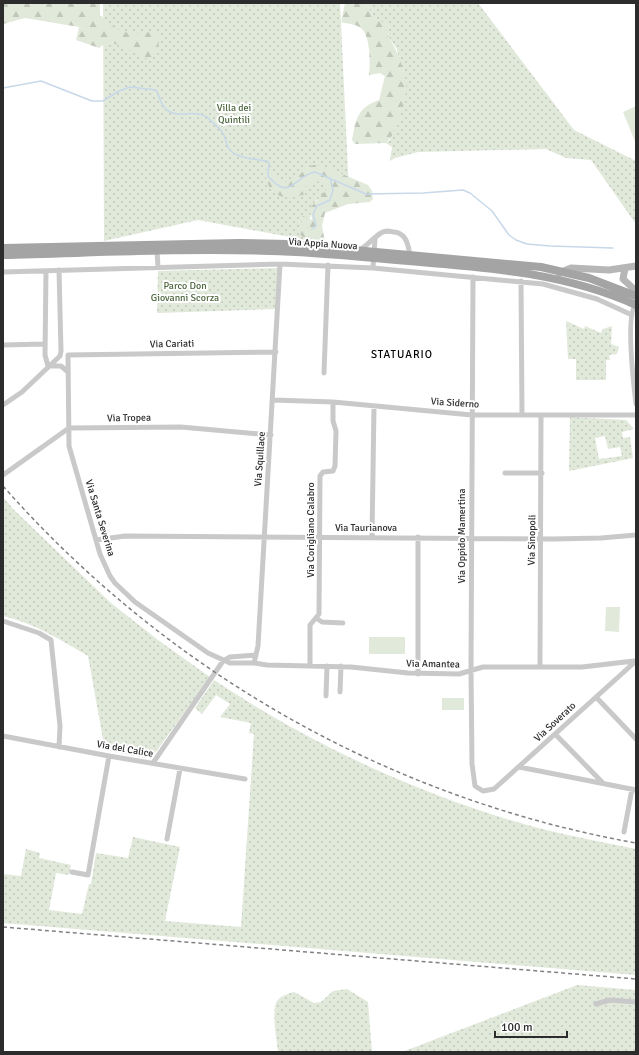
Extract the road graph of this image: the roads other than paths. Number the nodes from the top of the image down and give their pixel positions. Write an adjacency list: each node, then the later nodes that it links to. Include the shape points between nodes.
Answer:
1 (375, 239): 3 (street); 6 (street); 7 (street, via 385,231 400,233 407,240)
2 (3, 248): 3 (main road, Via Appia Nuova, via 259,243)
3 (360, 250): 6 (main road, Via Appia Nuova)
4 (157, 251): 5 (main road, Via Appia Nuova); 6 (main road, Via Appia Nuova, via 272,251); 11 (street)
5 (3, 255)
6 (374, 255): 7 (main road, Via Appia Nuova); 12 (street); 17 (main road, Via Appia Nuova)
7 (410, 255): 17 (main road, Via Appia Nuova, via 536,266)
8 (280, 264): 9 (street, Via Appia Nuova); 11 (street, Via Appia Nuova); 27 (street, Via Squillace)
9 (328, 265): 12 (street, Via Appia Nuova); 31 (street)
10 (636, 266): 13 (main road)
11 (158, 267): 14 (street, Via Appia Nuova)
12 (373, 268): 18 (street, Via Appia Nuova)
13 (625, 268): 17 (main road, via 571,268); 20 (main road, via 623,279)
14 (59, 270): 15 (street, Via Appia Nuova); 26 (street)
15 (46, 271): 16 (street, Via Appia Nuova); 24 (street)
16 (3, 272)
17 (558, 274): 21 (main road, Via Appia Nuova, via 602,282); 22 (main road, Via Appia Nuova)
18 (473, 277): 19 (street, Via Appia Nuova); 37 (street, Via Oppido Mamertina)
19 (521, 281): 23 (street, Via Appia Nuova, via 578,293); 38 (street)
20 (636, 291)
21 (636, 296)
22 (636, 304): 23 (street, via 632,309)
23 (632, 315): 34 (street, via 632,366)
24 (45, 344): 25 (street); 29 (street)
25 (3, 345)
26 (61, 350): 28 (street); 29 (street, via 59,358)
27 (276, 352): 28 (street, Via Cariati); 32 (street, Via Squillace)
28 (68, 355): 30 (street, Via Santa Severina)
29 (48, 366): 30 (street, via 62,366); 35 (street, via 22,392)
30 (68, 372): 41 (street, Via Santa Severina)
31 (324, 373)
32 (274, 400): 33 (street, Via Siderno); 42 (street, Via Squillace)
33 (333, 402): 36 (street, Via Siderno); 48 (street, Via Corigliano Calabro, via 333,422 336,431 335,468 332,472 322,472 320,475)
34 (636, 404)
35 (3, 405)
36 (374, 406): 37 (street, Via Siderno); 49 (street)
37 (472, 415): 38 (street, Via Siderno); 51 (street, Via Oppido Mamertina)
38 (522, 415): 39 (street, Via Siderno)
39 (541, 415): 40 (street, Via Siderno); 44 (street, Via Sinopoli)
40 (636, 415)
41 (68, 428): 42 (street, Via Tropea, via 181,427); 45 (street); 53 (street, Via Santa Severina, via 70,453)
42 (271, 435): 47 (street, Via Squillace)
43 (505, 473): 44 (street)
44 (542, 473): 52 (street, Via Sinopoli)
45 (3, 475)
46 (636, 535): 52 (street, Via Taurianova)
47 (264, 536): 48 (street, Via Taurianova); 53 (street, Via Taurianova, via 125,536); 57 (street, Via Squillace)
48 (320, 537): 49 (street, Via Taurianova); 54 (street, Via Corigliano Calabro, via 319,614)
49 (372, 537): 50 (street, Via Taurianova)
50 (418, 537): 51 (street, Via Taurianova); 66 (street)
51 (471, 538): 52 (street, Via Taurianova); 65 (street, Via Oppido Mamertina)
52 (542, 539): 64 (street, Via Sinopoli)
53 (96, 540): 58 (street, Via Santa Severina, via 106,569 121,590)
54 (316, 618): 56 (street, via 323,622); 61 (street, Via Corigliano Calabro, via 310,625)
55 (3, 621): 73 (street, via 39,633 51,640 60,726)
56 (343, 623)
57 (256, 655): 58 (street, via 231,656); 60 (street, Via Squillace)
58 (223, 661): 60 (street, Via Amantea, via 237,664); 75 (street)
59 (636, 661): 64 (street, Via Amantea, via 589,666); 69 (street, Via Soverato)
60 (254, 663): 61 (street, Via Amantea)
61 (310, 666): 62 (street, Via Amantea)
62 (327, 666): 63 (street, Via Amantea); 68 (street)
63 (341, 666): 66 (street, Via Amantea); 67 (street)
64 (540, 666): 65 (street, Via Amantea, via 488,667)
65 (472, 670): 66 (street, Via Amantea, via 465,674); 81 (street, Via Oppido Mamertina, via 473,781 476,787)
66 (418, 674)
67 (340, 692)
68 (326, 696)
69 (596, 696): 70 (street, Via Soverato); 72 (street)
70 (556, 734): 76 (street, Via Soverato); 79 (street)
71 (3, 736): 73 (street, Via del Calice)
72 (636, 739)
73 (59, 747): 74 (street, Via del Calice)
74 (109, 756): 75 (street, Via del Calice); 84 (street, via 88,874)
75 (153, 763): 77 (street, Via del Calice)
76 (519, 768): 79 (street); 81 (street, Via Soverato, via 494,789)
77 (180, 769): 78 (street, Via del Calice); 83 (street)
78 (245, 779)
79 (603, 783): 80 (street)
80 (634, 790): 82 (street)
81 (484, 791)
82 (624, 832)
83 (167, 840)
84 (72, 872)
85 (636, 1002): 86 (street, via 610,1000)
86 (596, 1004)

